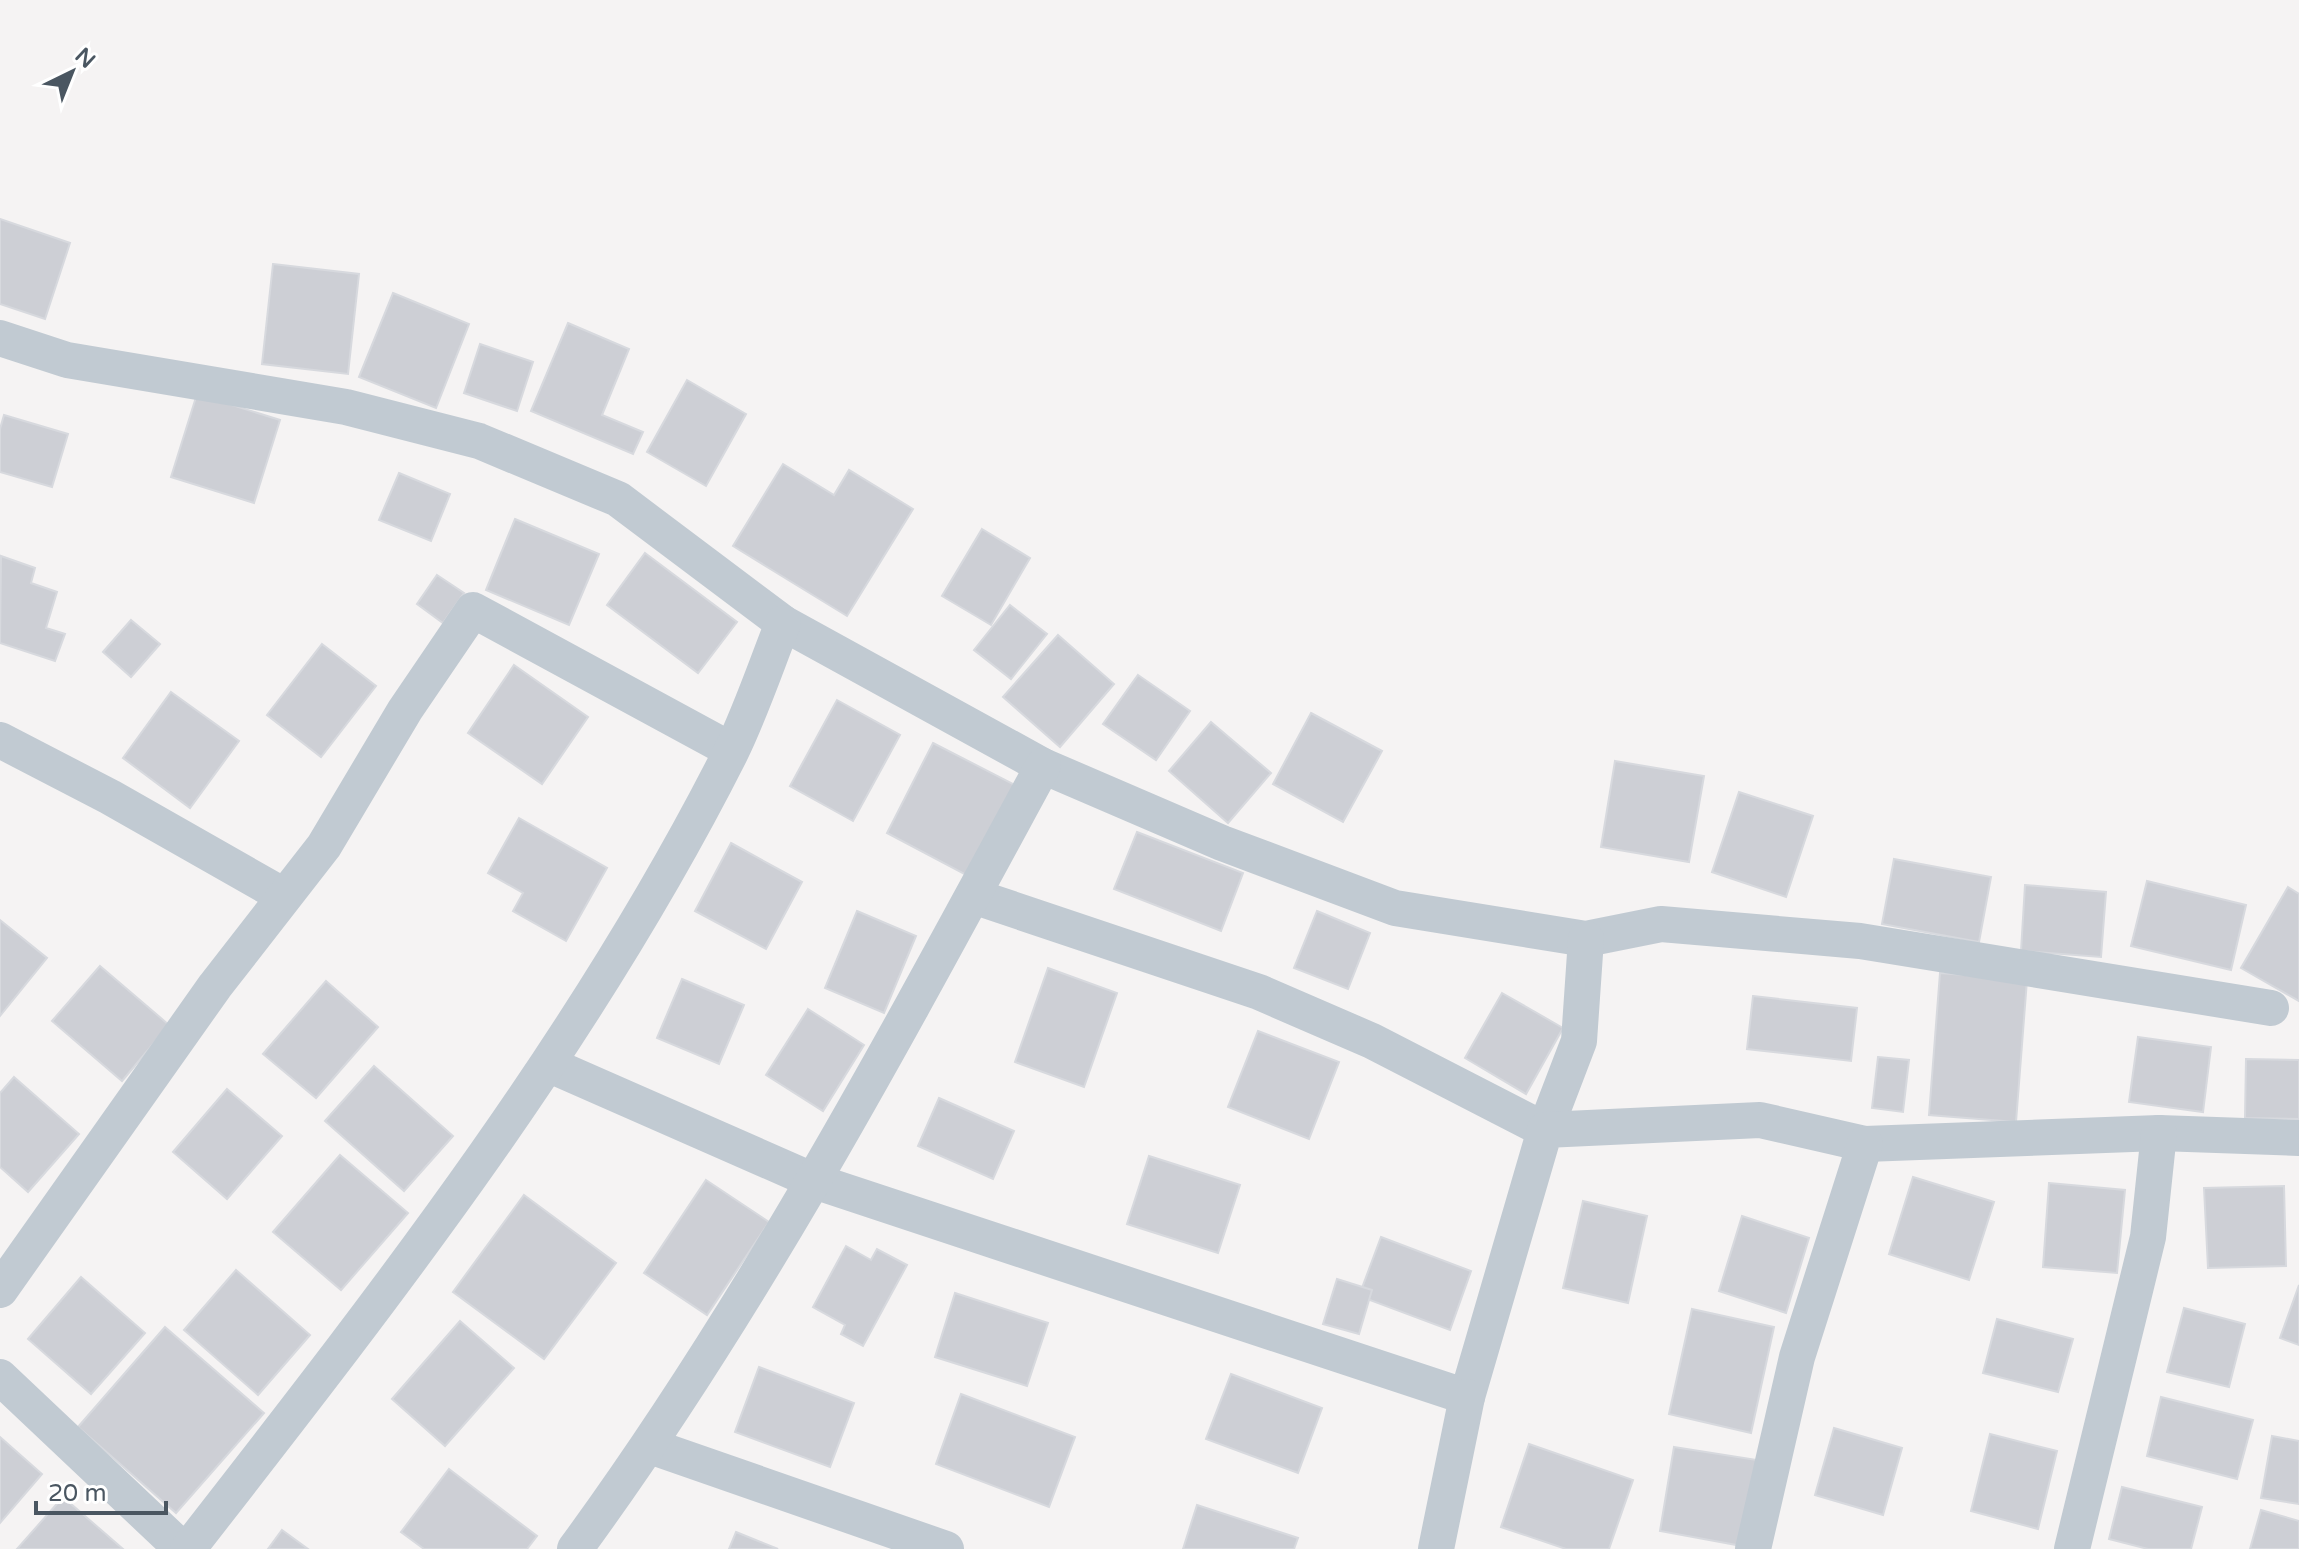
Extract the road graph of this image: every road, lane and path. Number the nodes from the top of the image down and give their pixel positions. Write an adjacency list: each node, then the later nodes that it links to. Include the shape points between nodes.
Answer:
1 (0, 338): 2 (street, via 67,360 346,407 479,441 618,499)
2 (783, 623): 4 (street); 5 (street)
3 (2, 746): 6 (street, via 110,797)
4 (731, 750): 6 (street, via 473,610 405,710 324,846); 10 (street)
5 (1043, 766): 7 (street); 8 (street, via 1222,843 1395,908)
6 (284, 896): 16 (street)
7 (973, 896): 11 (street, via 1259,992 1372,1041); 15 (street)
8 (1586, 939): 9 (street, via 1661,924 1860,941); 11 (street, via 1579,1041)
9 (2271, 1008)
10 (550, 1065): 15 (street); 21 (street)
11 (1545, 1130): 14 (street, via 1760,1120); 18 (street)
12 (2159, 1133): 13 (street); 14 (street); 26 (street, via 2148,1237)
13 (2299, 1138)
14 (1865, 1144): 25 (street, via 1797,1357)
15 (814, 1181): 18 (street); 19 (street)
16 (0, 1290)
17 (0, 1377): 20 (street)
18 (1467, 1397): 24 (street)
19 (650, 1446): 22 (street); 23 (street)
20 (182, 1549)
21 (188, 1549)
22 (575, 1549)
23 (946, 1549)
24 (1436, 1549)
25 (1753, 1549)
26 (2072, 1549)

